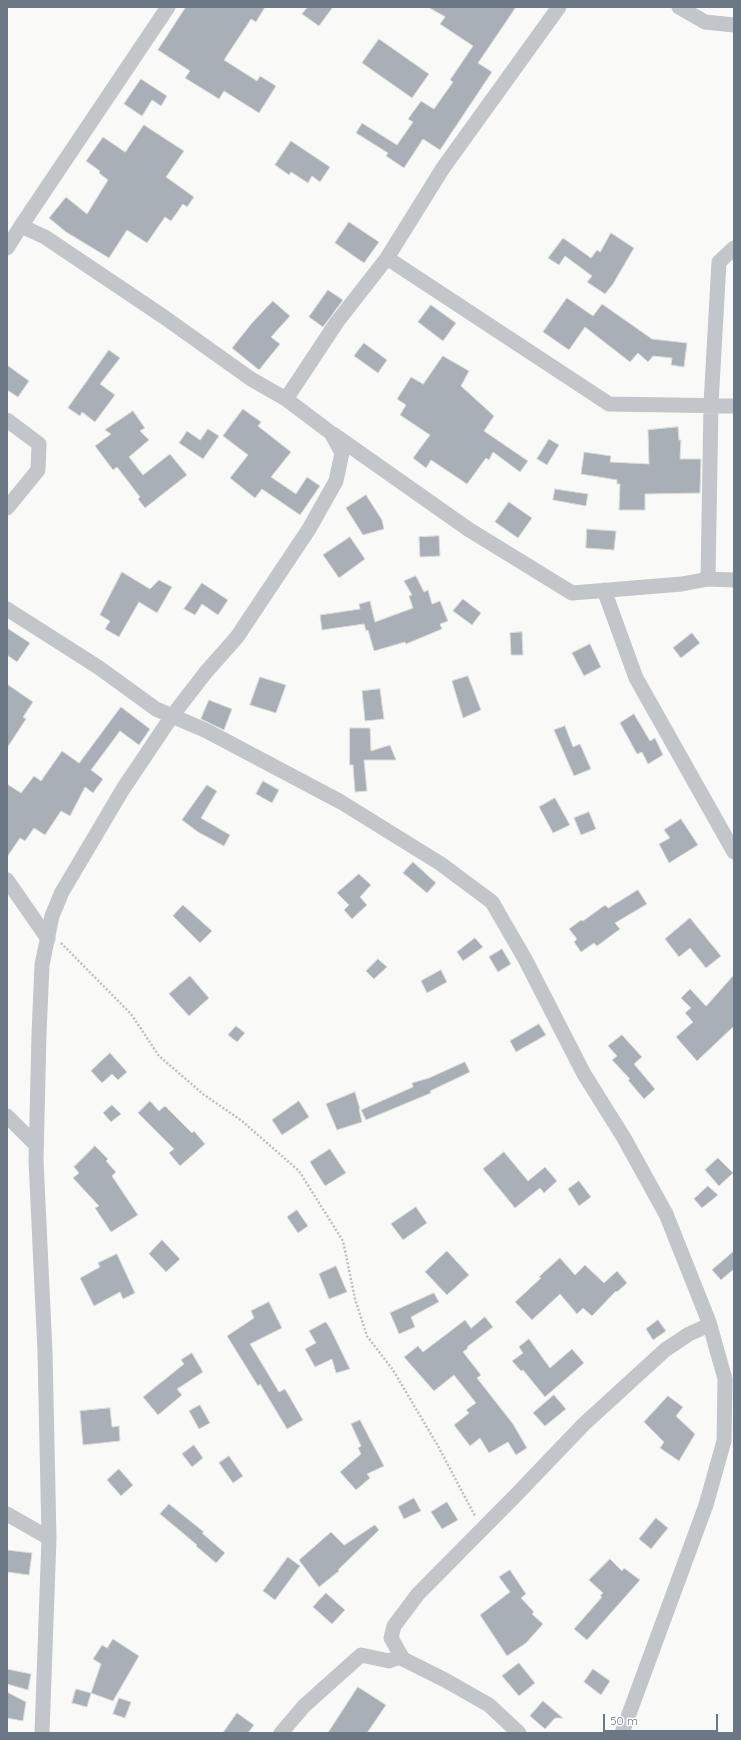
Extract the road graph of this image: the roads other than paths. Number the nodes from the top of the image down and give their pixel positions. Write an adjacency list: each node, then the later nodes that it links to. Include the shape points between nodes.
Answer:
1 (168, 7): 5 (street)
2 (559, 7): 8 (street, via 443,168)
3 (679, 7): 4 (street, via 705,22)
4 (734, 25)
5 (21, 226): 6 (street); 9 (street, via 45,237 251,379)
6 (7, 248)
7 (734, 248): 10 (street, via 719,262)
8 (387, 258): 9 (street, via 337,322); 10 (street, via 609,404)
9 (286, 399): 13 (street)
10 (711, 404): 11 (street); 15 (street)
11 (734, 406)
12 (7, 420): 14 (street, via 38,444 38,470)
13 (331, 433): 17 (street, via 468,529 572,593); 19 (street, via 342,453 336,481 309,529 237,637)
14 (7, 508)
15 (708, 579): 16 (street); 17 (street, via 682,584)
16 (734, 580)
17 (604, 590): 20 (street, via 636,678)
18 (7, 609): 19 (street, via 98,667 156,709)
19 (172, 716): 22 (street, via 123,789 66,886 52,916); 25 (street, via 207,731 341,802 441,864 492,902 584,1074 624,1138 666,1214)
20 (734, 852)
21 (7, 880): 22 (street)
22 (48, 935): 24 (street, via 42,965)
23 (7, 1116): 24 (street)
24 (36, 1144): 28 (street, via 45,1352)
25 (709, 1325): 26 (street, via 725,1379); 29 (street, via 689,1334 665,1350 584,1424 418,1594 394,1626 391,1638)
26 (729, 1445): 33 (street)
27 (7, 1514): 28 (street)
28 (49, 1538): 30 (street)
29 (403, 1658): 31 (street, via 389,1661 361,1655 304,1706); 32 (street, via 489,1705)
30 (42, 1733)
31 (281, 1733)
32 (519, 1733)
33 (622, 1733)

